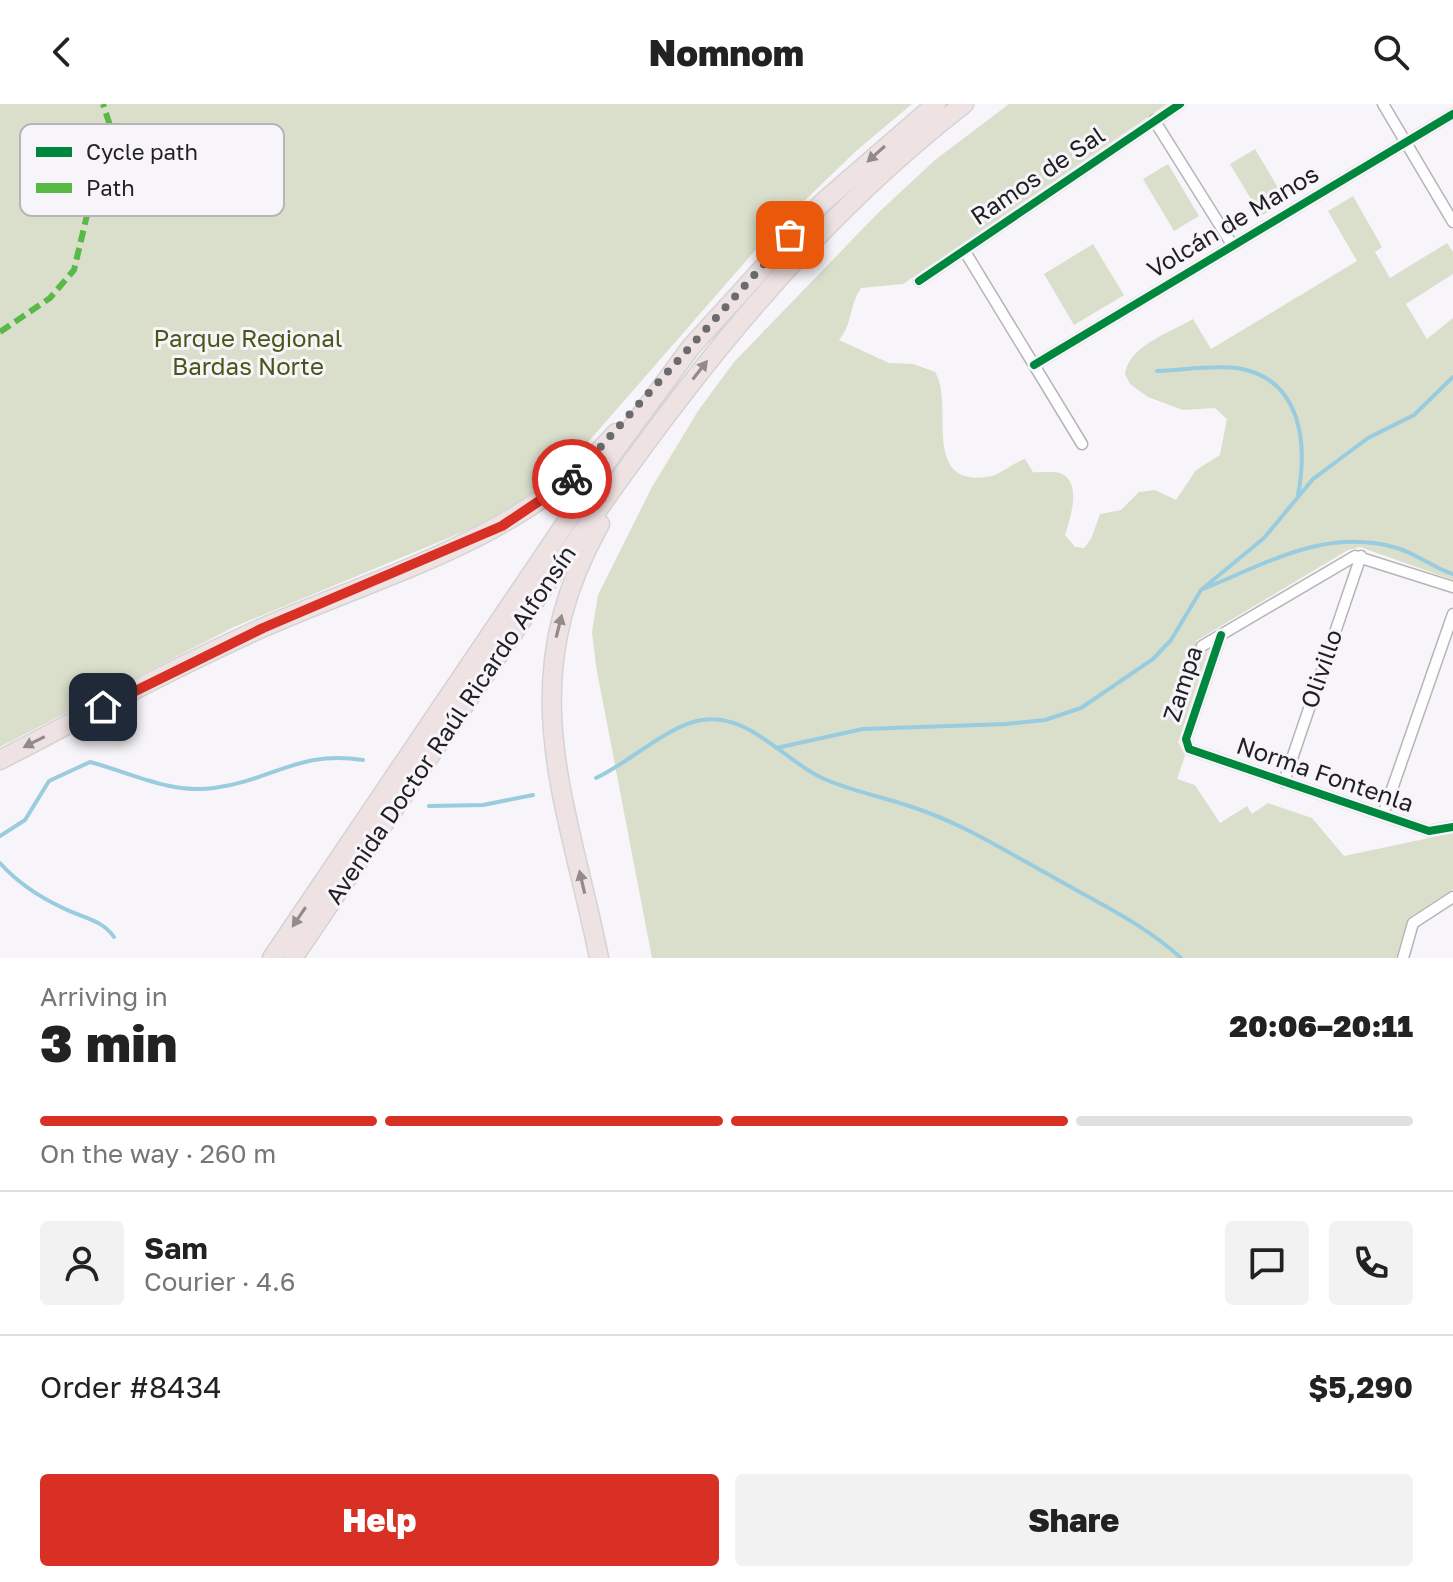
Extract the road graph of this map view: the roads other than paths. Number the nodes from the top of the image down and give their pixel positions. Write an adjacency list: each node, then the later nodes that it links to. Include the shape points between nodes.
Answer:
1 (936, 104): 12 (highway, Avenida Doctor Raúl Ricardo Alfonsín, one-way to 12, via 822,203)
2 (964, 104): 14 (highway, Avenida Doctor Raúl Ricardo Alfonsín, one-way to 2, via 729,332 812,239 898,156)
3 (1180, 104): 6 (street, Ramos de Sal)
4 (1383, 104): 7 (street)
5 (1453, 114): 7 (street, Volcán de Manos)
6 (1154, 120): 9 (street); 10 (street, Ramos de Sal)
7 (1406, 142): 8 (street); 9 (street, Volcán de Manos)
8 (1453, 222)
9 (1233, 246): 13 (street, Volcán de Manos)
10 (964, 250): 11 (street, Ramos de Sal); 13 (street)
11 (919, 281)
12 (691, 347): 22 (highway, one-way to 22, via 593,458 528,511 206,654); 27 (highway, Avenida Doctor Raúl Ricardo Alfonsín, one-way to 27, via 613,453)
13 (1034, 365): 15 (street)
14 (652, 431): 28 (highway, Avenida Doctor Raúl Ricardo Alfonsín); 29 (highway, one-way to 14, via 556,764 552,660 579,566)
15 (1082, 444)
16 (1361, 556): 17 (street); 19 (street, via 1344,560); 23 (street, Olivillo)
17 (1453, 587)
18 (1453, 614): 24 (street)
19 (1221, 635): 20 (street); 21 (street, Zampa)
20 (1202, 646)
21 (1187, 747): 23 (street, Norma Fontenla)
22 (0, 760)
23 (1284, 782): 24 (street, Norma Fontenla)
24 (1383, 815): 25 (street, Norma Fontenla, via 1429,831)
25 (1453, 827)
26 (1453, 897): 30 (street, via 1413,923)
27 (272, 958)
28 (293, 958)
29 (599, 958)
30 (1403, 958)

